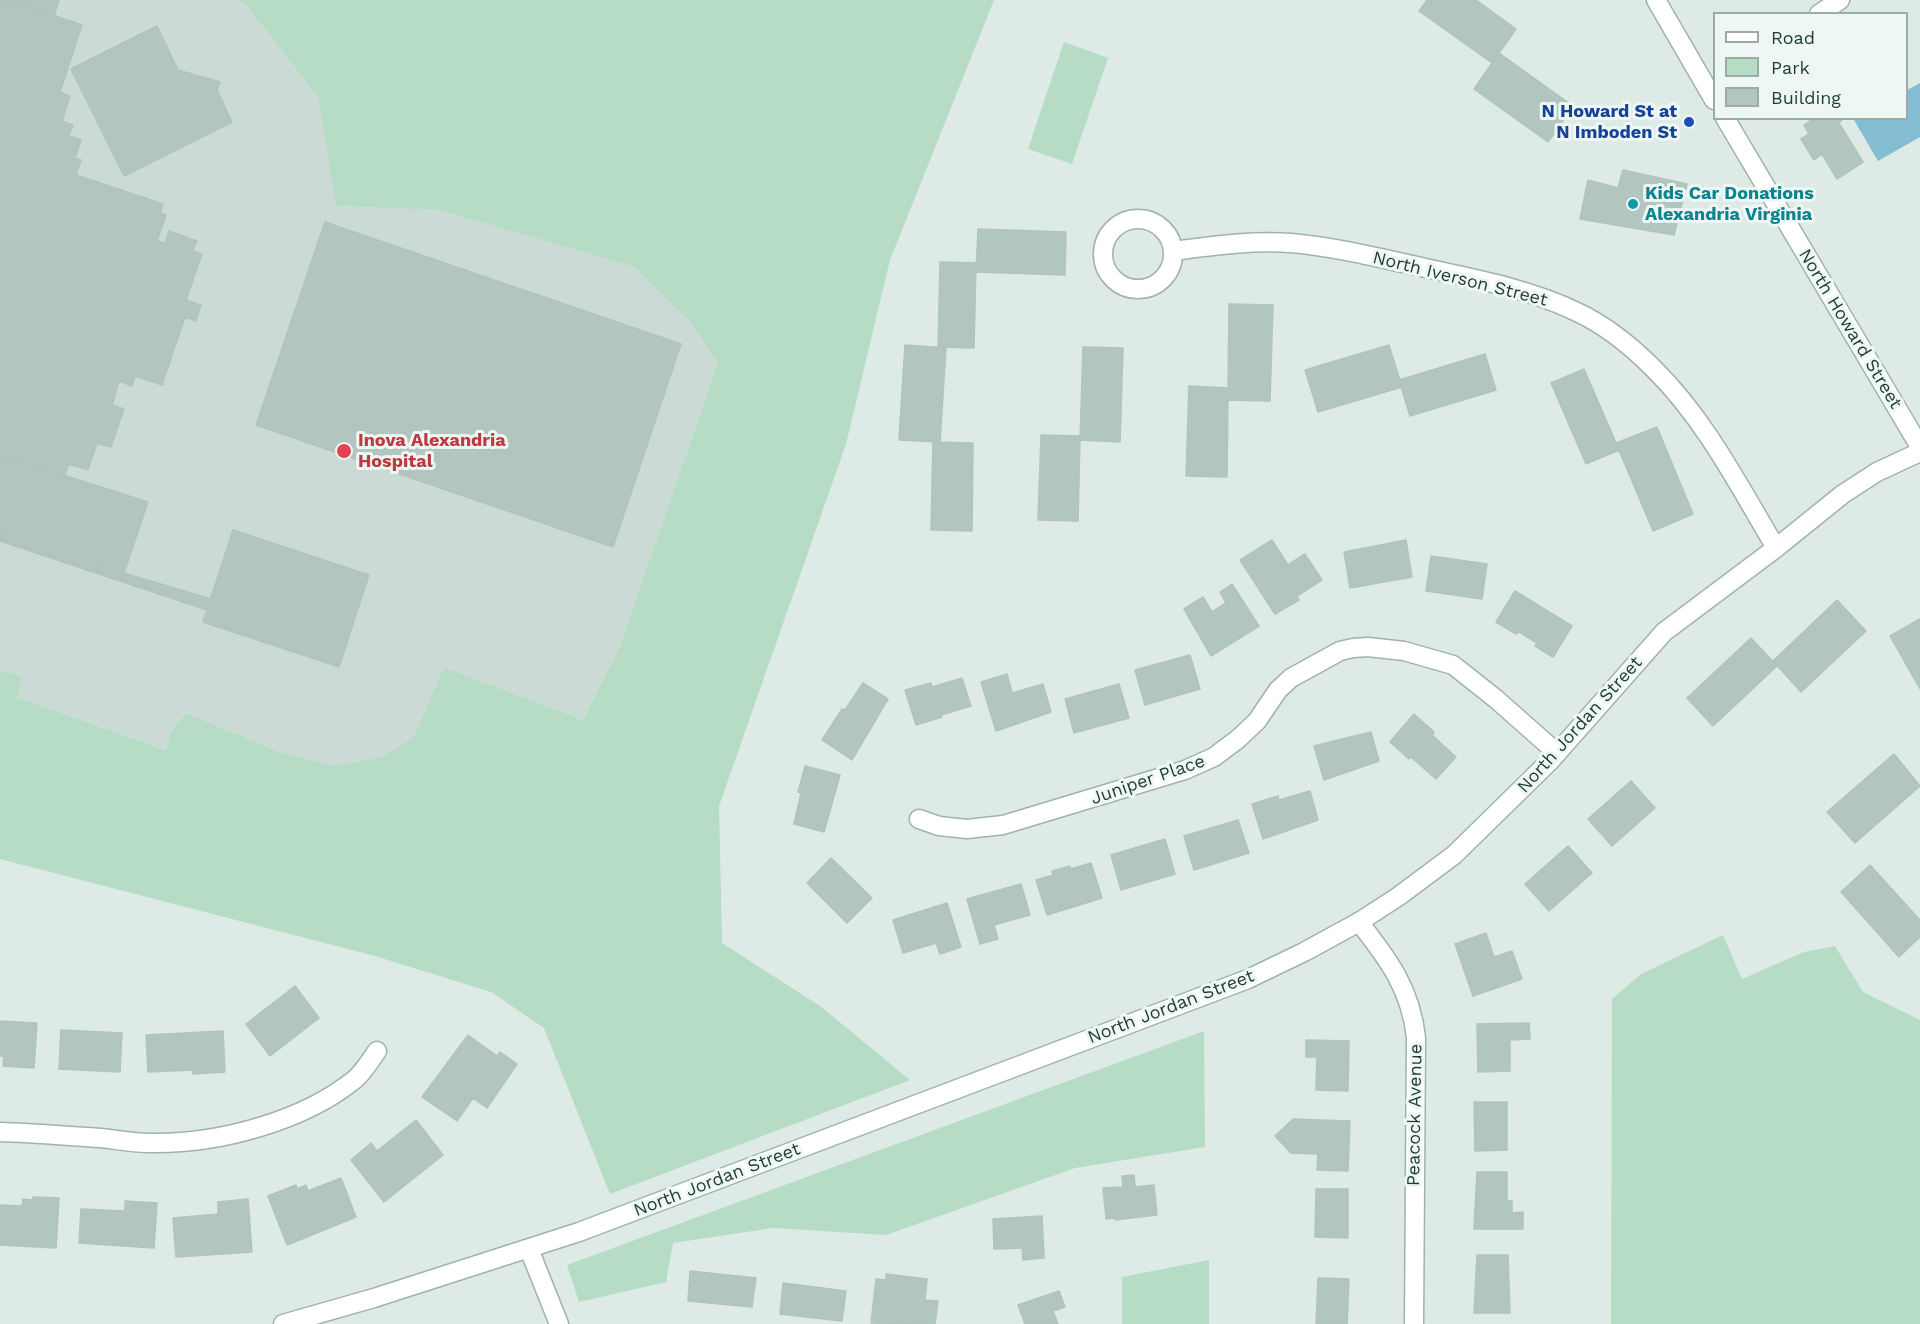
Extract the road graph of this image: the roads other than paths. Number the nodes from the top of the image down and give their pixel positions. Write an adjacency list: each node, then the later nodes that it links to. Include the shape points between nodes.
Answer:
1 (1656, 0): 4 (street)
2 (1840, 0): 3 (street)
3 (1822, 12)
4 (1712, 90)
5 (1726, 120): 7 (street, North Howard Street)
6 (1173, 251): 9 (street, North Iverson Street, via 1250,243 1332,249 1523,291 1577,312 1605,327 1675,391 1714,444)
7 (1920, 447)
8 (1920, 452): 9 (street, North Jordan Street, via 1877,472)
9 (1776, 548): 10 (street, North Jordan Street, via 1664,632)
10 (1557, 753): 11 (street, Juniper Place, via 1453,665 1404,651 1353,648 1291,678 1238,739 1214,757 1185,770 1003,825 967,829); 12 (street, North Jordan Street, via 1454,855)
11 (919, 819)
12 (1359, 922): 15 (street, North Jordan Street, via 1248,979); 18 (street, Peacock Avenue, via 1393,968 1414,1021)
13 (377, 1052): 14 (street, via 356,1078 326,1100 266,1125 217,1137 154,1143)
14 (0, 1132)
15 (529, 1250): 16 (street, North Jordan Street); 17 (street)
16 (283, 1324)
17 (559, 1324)
18 (1414, 1324)

